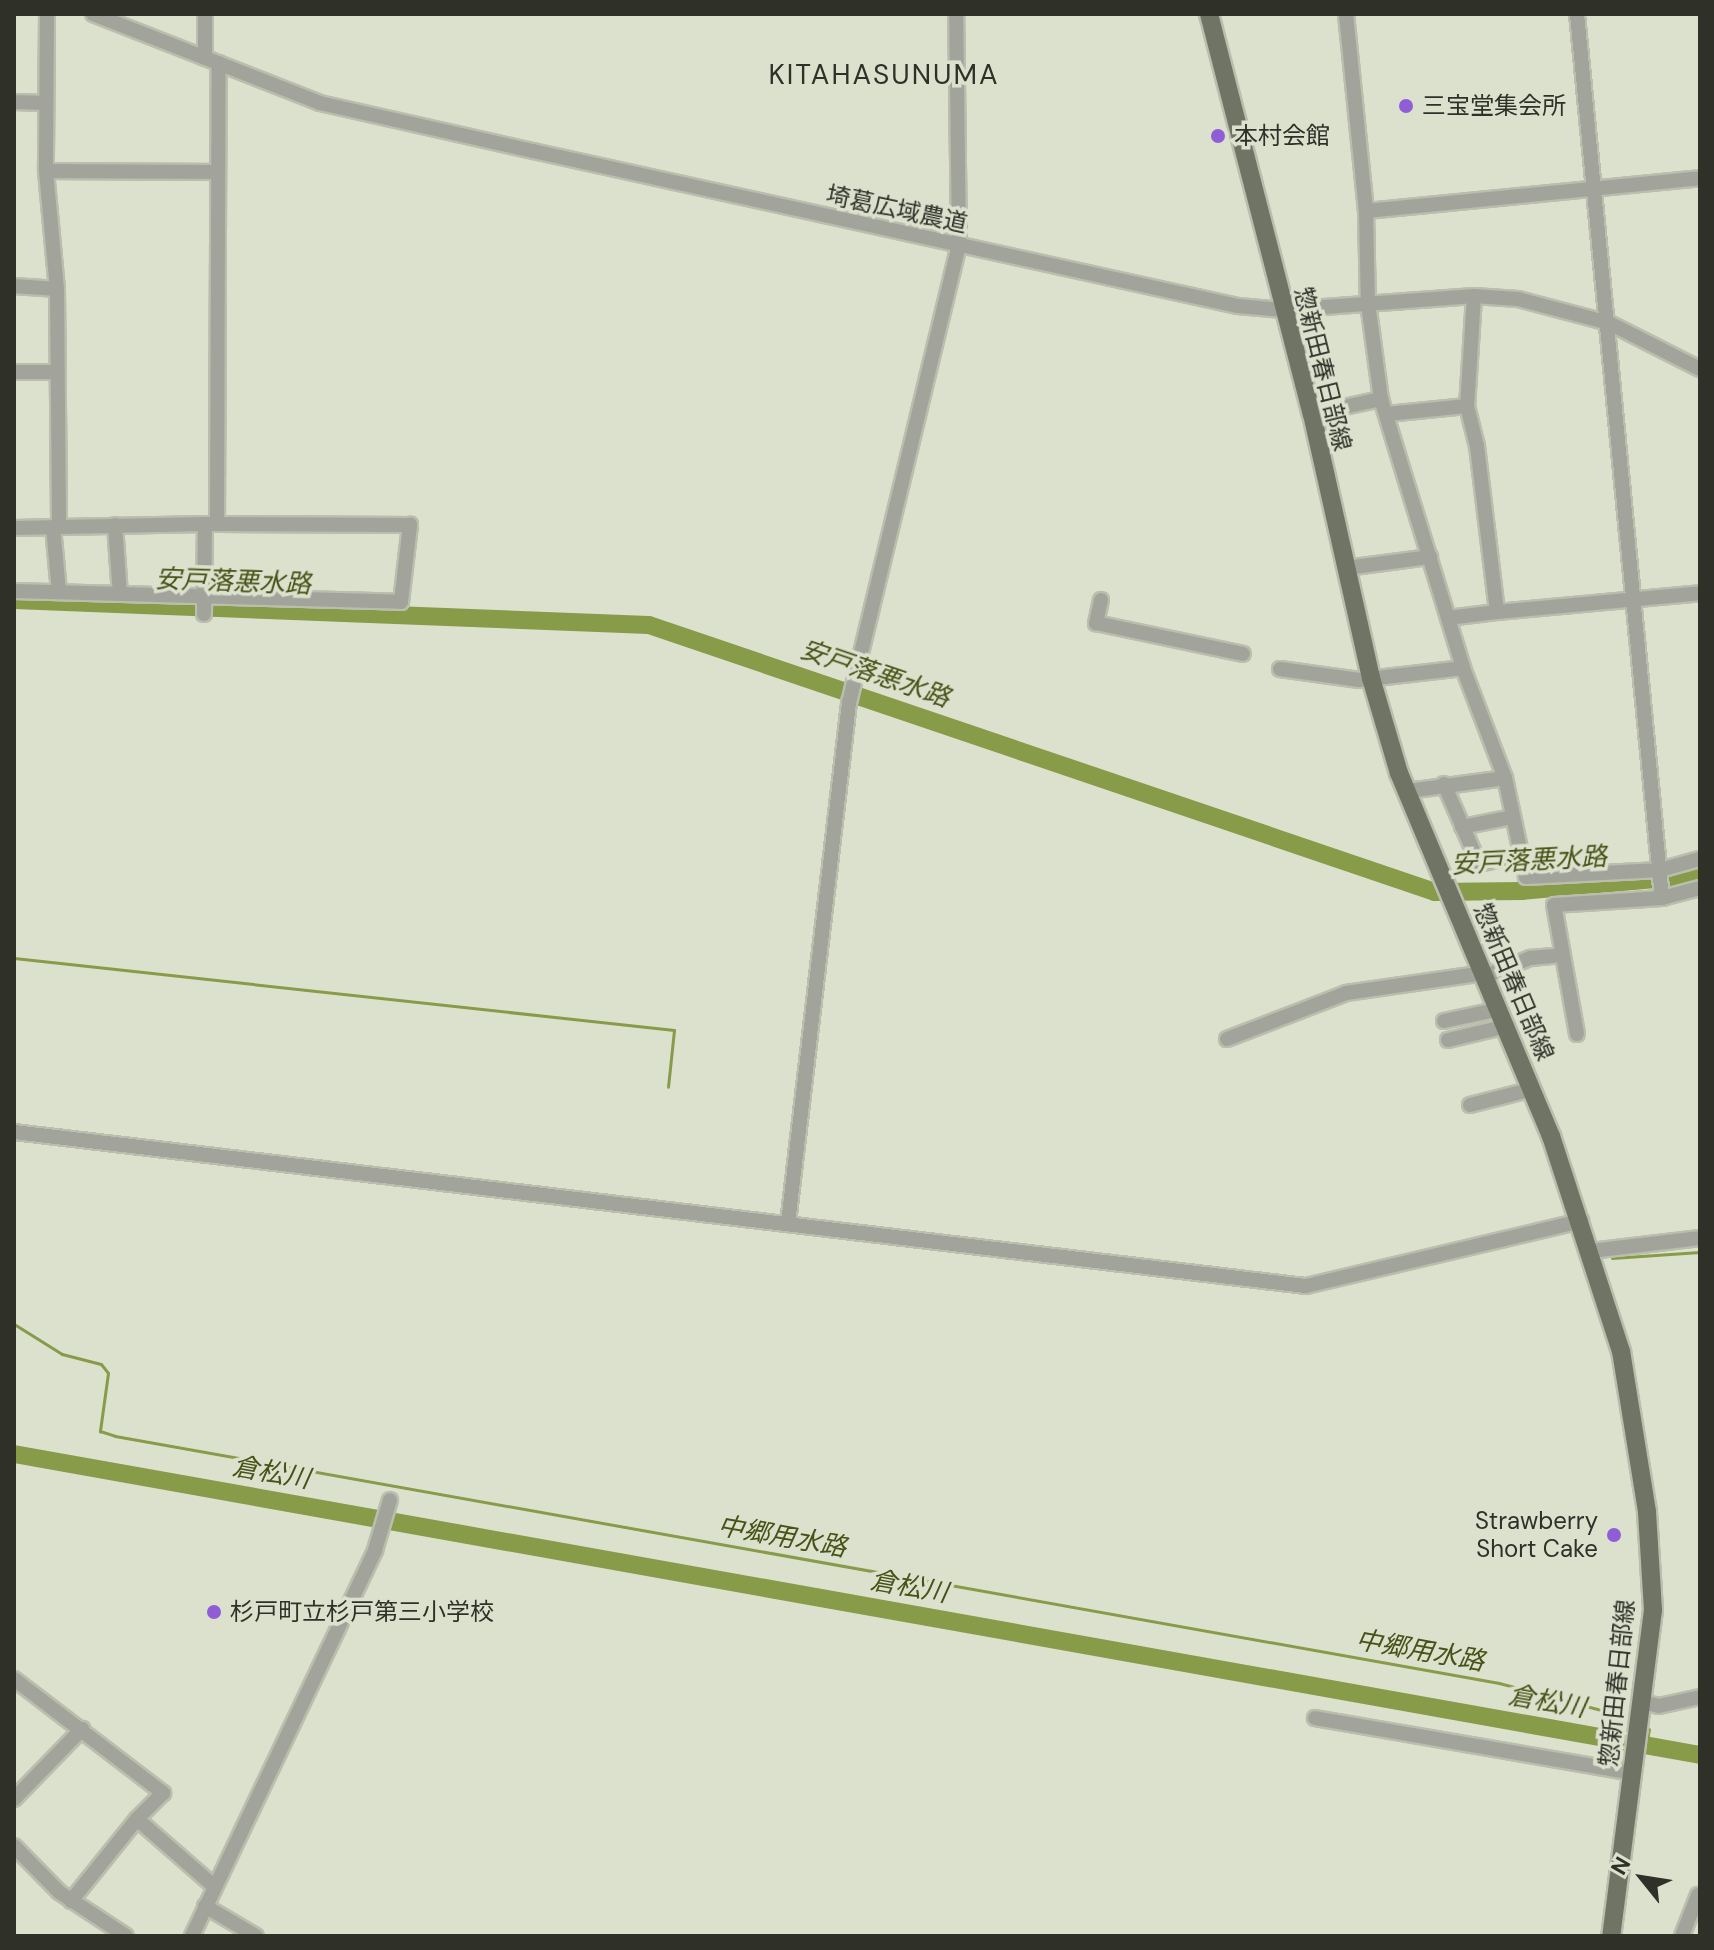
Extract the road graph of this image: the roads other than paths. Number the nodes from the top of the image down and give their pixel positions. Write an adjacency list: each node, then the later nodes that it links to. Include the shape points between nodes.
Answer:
1 (47, 14): 10 (street)
2 (93, 14): 8 (street, 埼葛広域農道)
3 (205, 14): 8 (street)
4 (956, 14): 16 (street)
5 (1209, 14): 21 (main road, 惣新田春日部線)
6 (1346, 14): 15 (street)
7 (1577, 14): 14 (street)
8 (212, 61): 12 (street); 16 (street, 埼葛広域農道, via 320,103)
9 (14, 102): 10 (street)
10 (46, 103): 11 (street)
11 (46, 171): 12 (street); 18 (street)
12 (218, 172): 30 (street)
13 (1700, 178): 14 (street)
14 (1594, 188): 15 (street); 22 (street)
15 (1366, 211): 20 (street)
16 (959, 245): 21 (street, 埼葛広域農道, via 1238,306); 71 (street, via 849,703)
17 (14, 286): 18 (street)
18 (57, 289): 25 (street)
19 (1474, 296): 20 (street, 埼葛広域農道); 22 (street, 埼葛広域農道, via 1530,302); 27 (street)
20 (1368, 303): 21 (street, 埼葛広域農道); 26 (street)
21 (1283, 310): 28 (main road, 惣新田春日部線)
22 (1609, 323): 23 (street, 埼葛広域農道); 42 (street)
23 (1700, 369)
24 (14, 372): 25 (street)
25 (56, 372): 32 (street)
26 (1381, 399): 28 (street); 29 (street)
27 (1467, 406): 29 (street); 43 (street, via 1477,446)
28 (1312, 414): 35 (main road, 惣新田春日部線)
29 (1387, 414): 34 (street)
30 (211, 524): 31 (street); 40 (street); 40 (street, via 410,525 401,602)
31 (115, 525): 32 (street); 39 (street)
32 (56, 527): 33 (street); 37 (street)
33 (14, 528)
34 (1430, 557): 35 (street); 45 (street)
35 (1346, 568): 49 (main road, 惣新田春日部線)
36 (14, 591): 37 (street)
37 (59, 592): 39 (street)
38 (1700, 593): 42 (street)
39 (120, 594): 40 (street)
40 (204, 596): 44 (street)
41 (1101, 600): 46 (street, via 1096,623)
42 (1635, 600): 43 (street); 57 (street)
43 (1497, 612): 45 (street)
44 (204, 614)
45 (1448, 618): 47 (street)
46 (1243, 654)
47 (1463, 668): 49 (street); 50 (street)
48 (1280, 669): 49 (street)
49 (1371, 678): 52 (main road, 惣新田春日部線)
50 (1505, 778): 51 (street); 53 (street)
51 (1444, 784): 52 (street); 54 (street)
52 (1408, 791): 61 (main road, 惣新田春日部線)
53 (1513, 817): 54 (street); 55 (street)
54 (1462, 827): 55 (street, via 1479,864)
55 (1521, 855): 57 (street, via 1526,877)
56 (1700, 859): 57 (street)
57 (1660, 870): 59 (street)
58 (1700, 888): 59 (street)
59 (1662, 898): 60 (street, via 1554,905)
60 (1563, 955): 61 (street, via 1530,958); 64 (street)
61 (1485, 975): 62 (main road, 惣新田春日部線); 65 (street, via 1346,993)
62 (1504, 1018): 63 (street); 66 (street); 67 (main road, 惣新田春日部線)
63 (1444, 1021)
64 (1577, 1034)
65 (1227, 1039)
66 (1448, 1040)
67 (1533, 1089): 68 (street); 70 (main road, 惣新田春日部線)
68 (1470, 1105)
69 (14, 1132): 71 (street)
70 (1581, 1221): 71 (street, via 1306,1286); 73 (main road, 惣新田春日部線)
71 (788, 1223)
72 (1700, 1238): 73 (street)
73 (1591, 1251): 77 (main road, 惣新田春日部線, via 1621,1351 1647,1512 1653,1610)
74 (390, 1500): 84 (street, via 379,1541)
75 (14, 1679): 79 (street)
76 (1700, 1697): 77 (street)
77 (1641, 1711): 80 (main road, 惣新田春日部線)
78 (1315, 1718): 80 (street)
79 (82, 1729): 81 (street); 82 (street, via 163,1793)
80 (1632, 1773): 91 (main road, 惣新田春日部線)
81 (14, 1799)
82 (137, 1819): 84 (street); 86 (street)
83 (14, 1846): 86 (street)
84 (215, 1887): 87 (street)
85 (1698, 1895): 92 (street)
86 (71, 1901): 88 (street)
87 (205, 1906): 89 (street); 90 (street)
88 (126, 1936)
89 (192, 1936)
90 (256, 1936)
91 (1611, 1936)
92 (1682, 1936)

